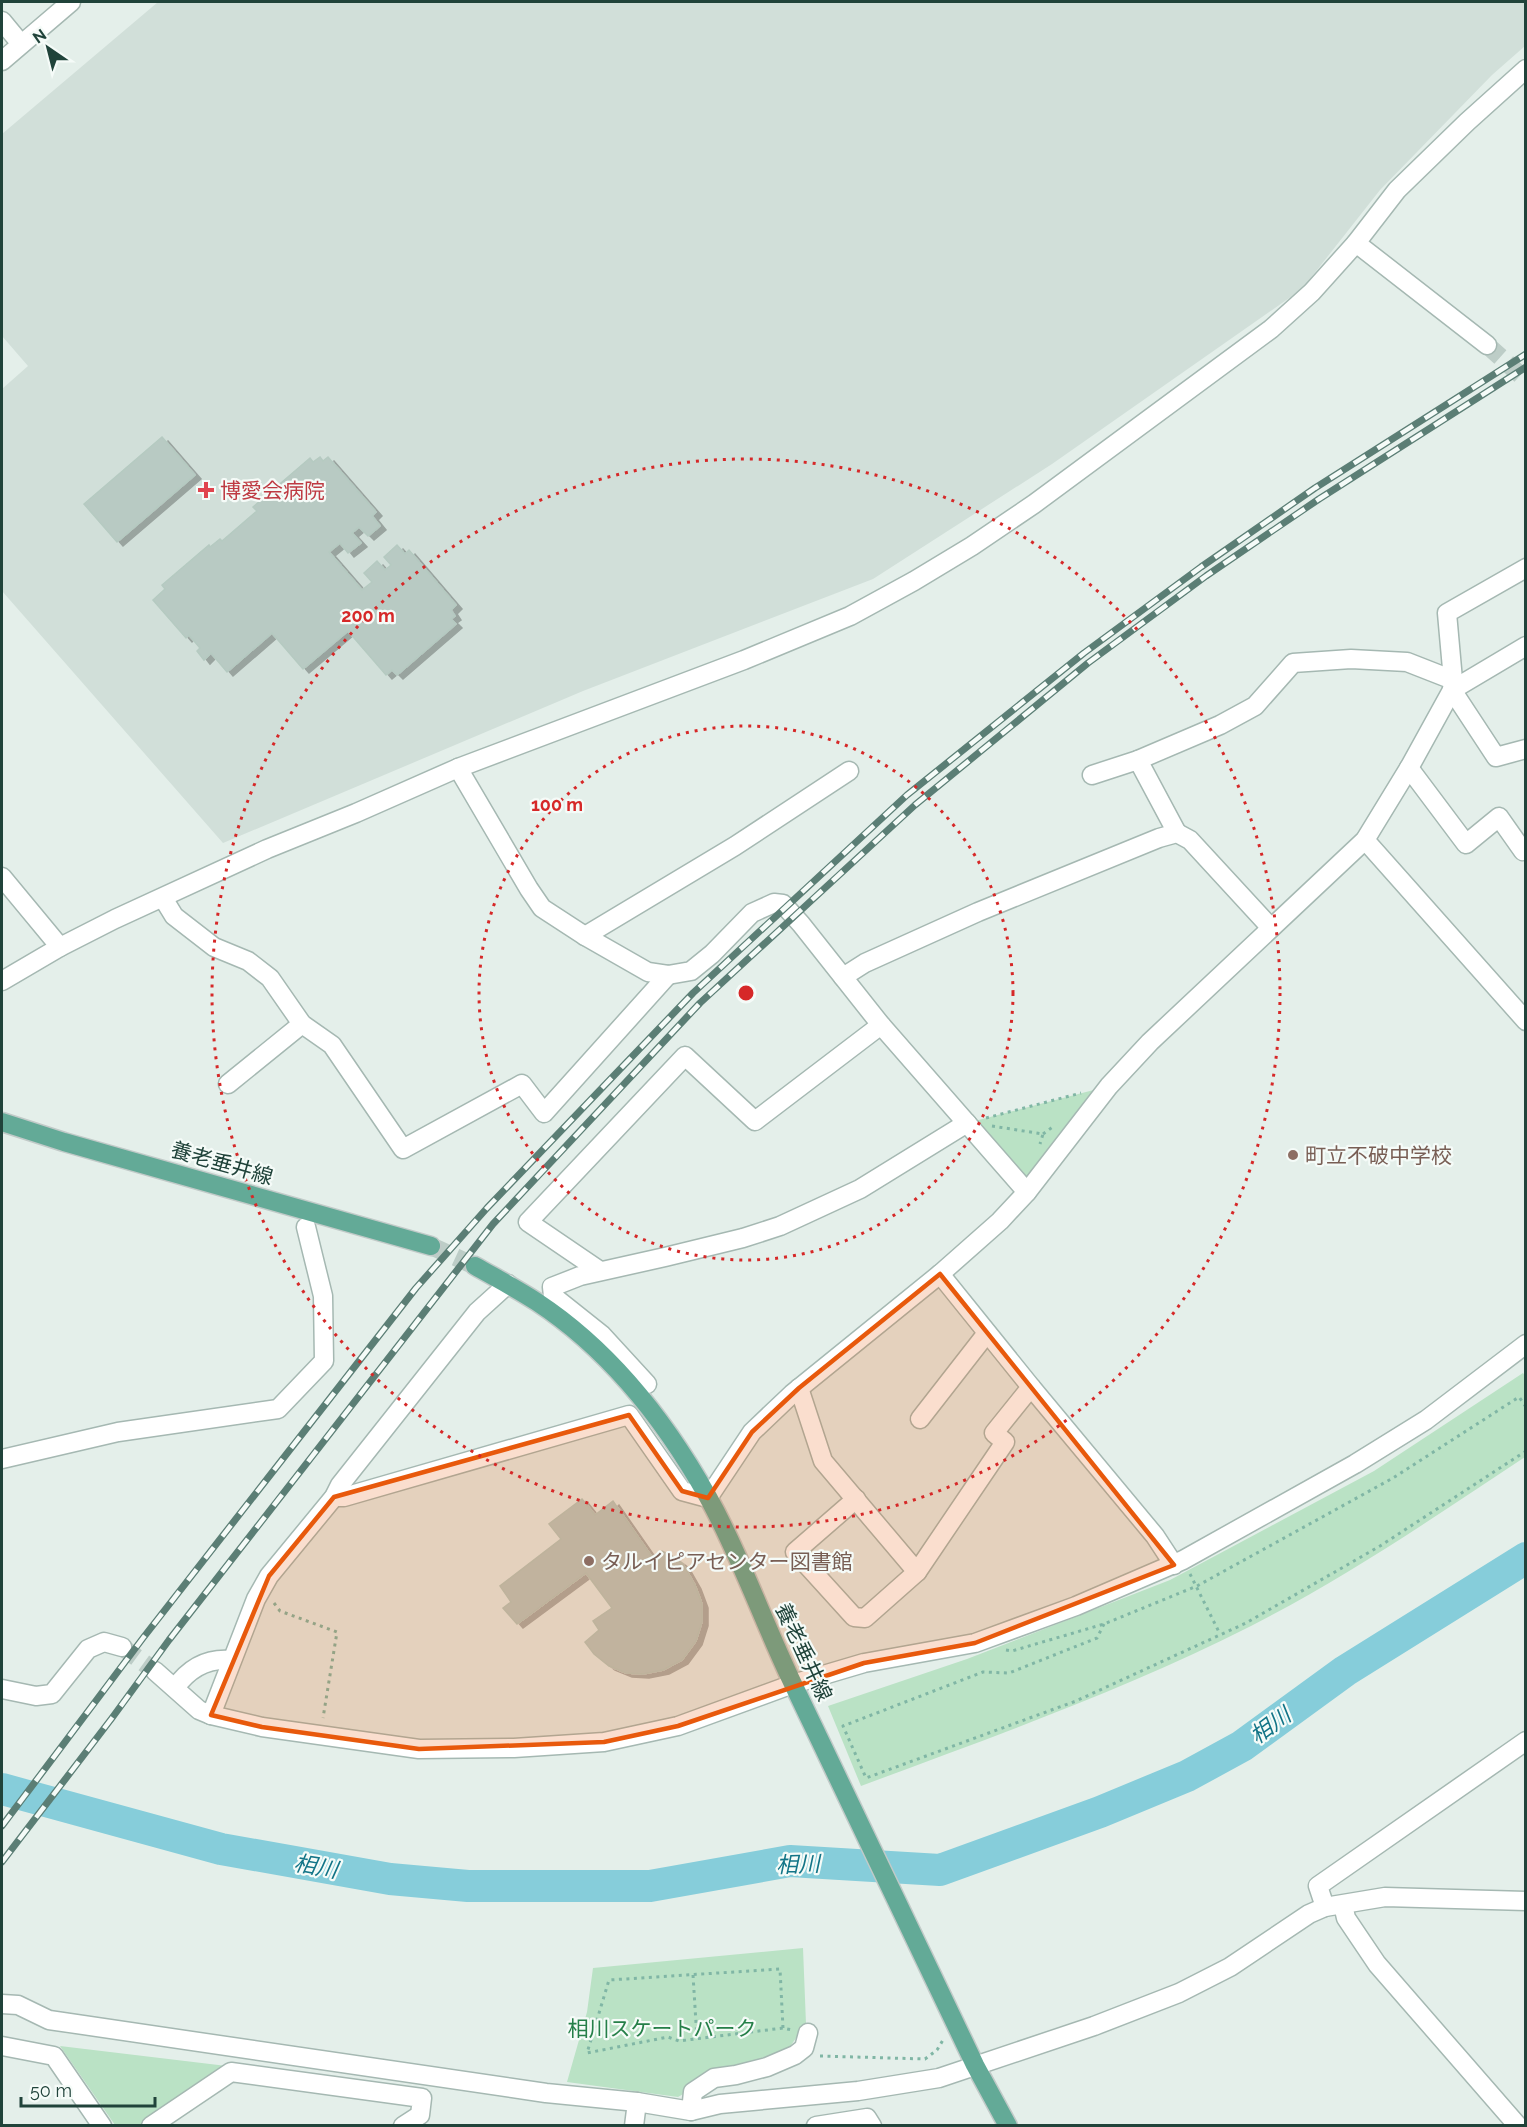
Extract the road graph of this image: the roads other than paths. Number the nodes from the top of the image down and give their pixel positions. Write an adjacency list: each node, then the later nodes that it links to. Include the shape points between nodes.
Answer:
1 (71, 2): 3 (street)
2 (2, 21): 3 (street)
3 (21, 44): 4 (street)
4 (2, 61)
5 (1526, 69): 6 (street, via 1397,190)
6 (1356, 243): 7 (street); 13 (street, via 1312,292 1271,329 1034,504 914,581 850,616 744,660)
7 (1487, 345)
8 (1526, 568): 10 (street, via 1448,613)
9 (1526, 646): 10 (street)
10 (1452, 685): 11 (street, via 1496,758); 12 (street, via 1407,662 1351,659 1293,663 1256,706); 14 (street)
11 (1526, 749)
12 (1138, 760): 16 (street); 17 (street)
13 (458, 768): 21 (street); 23 (street, via 542,908)
14 (1409, 768): 18 (street); 19 (street, via 1466,844 1498,817)
15 (849, 771): 23 (street, via 735,846)
16 (1092, 775)
17 (1177, 833): 22 (street, via 1190,840); 26 (street, via 978,912 865,963)
18 (1365, 840): 22 (street); 28 (street)
19 (1526, 850)
20 (2, 877): 24 (street)
21 (163, 898): 24 (street); 29 (street, via 174,916 214,946 248,961 270,978)
22 (1271, 928): 34 (street, via 1109,1086)
23 (585, 936): 25 (street, via 648,972)
24 (60, 947): 27 (street)
25 (668, 975): 26 (street, via 691,971 752,913 774,903 783,904); 29 (street, via 544,1113 522,1084 404,1149 332,1045)
26 (843, 977): 30 (street)
27 (2, 981)
28 (1526, 1021)
29 (302, 1024): 31 (street)
30 (881, 1025): 33 (street); 38 (street, via 755,1121 685,1056 528,1222)
31 (228, 1083)
32 (2, 1122): 36 (main road, 養老垂井線)
33 (967, 1123): 34 (street); 38 (street, via 861,1189 780,1226)
34 (1027, 1192): 39 (street)
35 (306, 1227): 47 (street, via 322,1296 324,1361 278,1409 118,1432)
36 (431, 1246)
37 (475, 1266): 40 (main road, 養老垂井線)
38 (600, 1271): 43 (street, via 552,1287 553,1296 602,1335)
39 (940, 1274): 41 (street); 45 (street)
40 (508, 1284): 48 (street, via 477,1312); 49 (main road, 養老垂井線, via 574,1330 632,1387)
41 (987, 1333): 44 (street); 46 (street)
42 (1524, 1347): 51 (street, via 1417,1425)
43 (647, 1384)
44 (1031, 1387): 51 (street, via 1155,1536); 52 (street, via 994,1433 1005,1442)
45 (799, 1388): 49 (street, via 752,1432); 50 (street, via 823,1461)
46 (920, 1419)
47 (2, 1459)
48 (334, 1497): 49 (street, via 629,1415 682,1491); 54 (street, via 269,1576)
49 (708, 1498): 56 (main road, 養老垂井線)
50 (856, 1499): 52 (street); 52 (street, via 795,1552 854,1617 865,1618)
51 (1174, 1565): 56 (street, via 975,1643 864,1663)
52 (917, 1572)
53 (122, 1647): 58 (street, via 104,1642 88,1649 52,1694 36,1696)
54 (231, 1660): 57 (street, via 219,1659 185,1673); 59 (street)
55 (155, 1671): 57 (street)
56 (793, 1684): 59 (street, via 678,1726 604,1742 514,1748 419,1749 262,1727); 66 (main road, 養老垂井線, via 953,2032)
57 (175, 1688): 59 (street, via 199,1710)
58 (2, 1689)
59 (211, 1715)
60 (1526, 1741): 62 (street, via 1318,1886)
61 (1526, 1901): 62 (street, via 1385,1898)
62 (1334, 1906): 66 (street, via 1309,1914 1230,1966 1179,1993); 76 (street, via 1346,1917 1377,1964)
63 (2, 2004): 67 (street, via 18,2006 49,2020 546,2093)
64 (805, 2041): 68 (street, via 795,2055 767,2067 705,2082 693,2092)
65 (2, 2046): 69 (street, via 54,2056)
66 (975, 2065): 68 (street, via 939,2078 858,2091 720,2104); 75 (main road, 養老垂井線)
67 (637, 2102): 68 (street); 72 (street)
68 (691, 2111)
69 (102, 2126)
70 (151, 2126): 71 (street, via 231,2072 422,2098 420,2115)
71 (403, 2126)
72 (634, 2126)
73 (816, 2126): 74 (street, via 867,2118)
74 (872, 2126)
75 (1008, 2126)
76 (1518, 2126)

